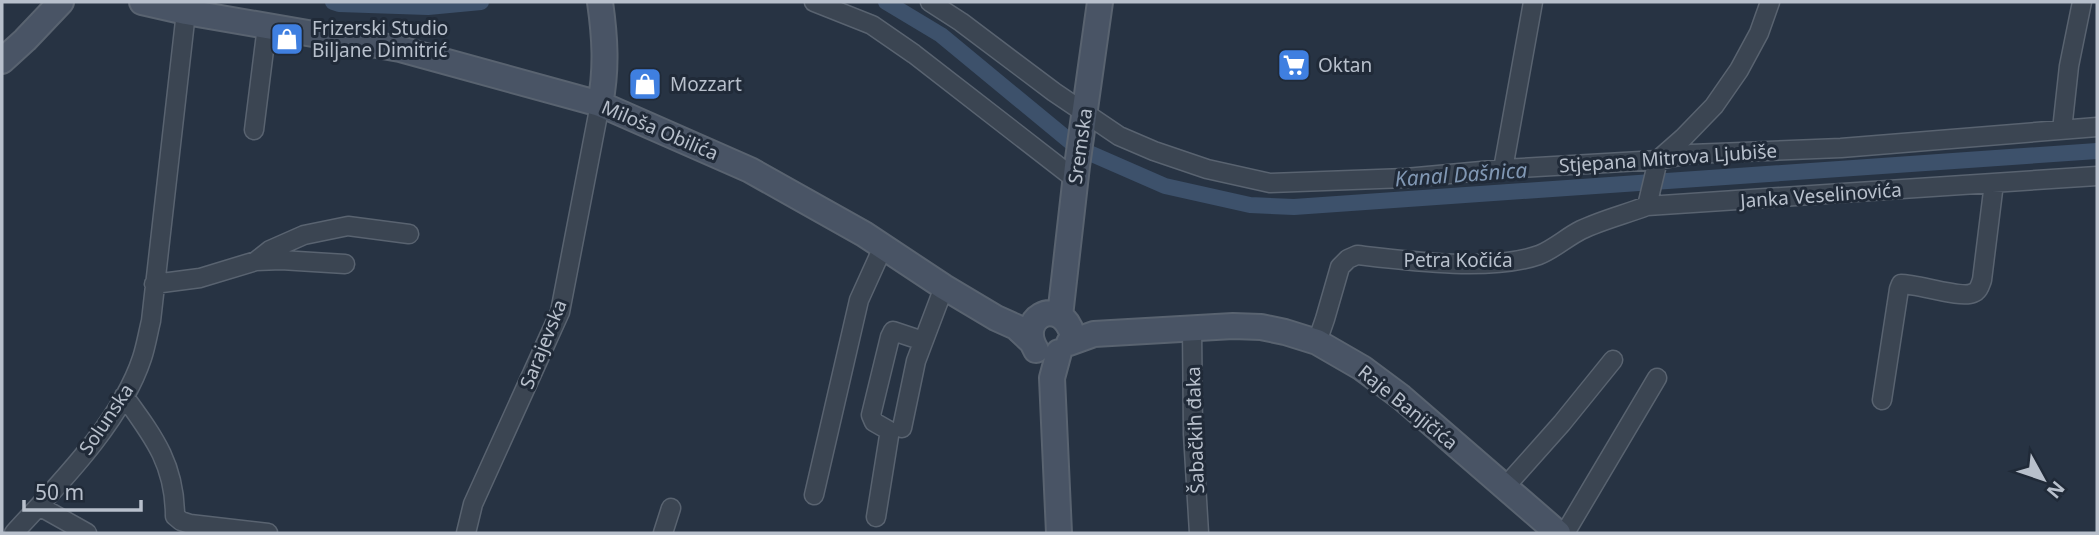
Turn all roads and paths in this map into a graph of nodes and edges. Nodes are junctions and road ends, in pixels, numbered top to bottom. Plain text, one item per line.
1 (61, 2) edge
2 (142, 2) edge
3 (603, 2) edge
4 (814, 2) edge
5 (930, 2) edge
6 (1100, 2) edge
7 (1533, 2) edge
8 (1770, 2) edge
9 (2082, 2) edge
10 (187, 7) edge
11 (267, 26) junction
12 (2, 61) edge
13 (600, 104) junction
14 (1085, 112) junction
15 (2097, 127) edge
16 (254, 130) dead end
17 (2062, 130) junction
18 (1657, 166) junction
19 (1503, 169) junction
20 (1076, 172) junction
21 (2097, 176) edge
22 (1994, 183) junction
23 (1649, 201) junction
24 (409, 234) dead end
25 (883, 247) junction
26 (256, 261) junction
27 (345, 264) dead end
28 (154, 284) junction
29 (944, 287) junction
30 (1192, 327) junction
31 (1046, 331) junction
32 (1094, 334) joint
33 (923, 341) junction
34 (1317, 342) junction
35 (1613, 360) dead end
36 (1657, 378) dead end
37 (124, 396) junction
38 (1882, 401) dead end
39 (902, 428) dead end
40 (1505, 487) junction
41 (814, 495) dead end
42 (39, 506) junction
43 (671, 508) dead end
44 (876, 517) dead end
45 (14, 533) edge
46 (87, 533) edge
47 (268, 533) edge
48 (467, 533) edge
49 (663, 533) edge
50 (1059, 533) edge
51 (1199, 533) edge
52 (1558, 533) edge
53 (1565, 533) edge

1 - 12 main road
2 - 10 main road, Miloša Obilića
3 - 13 main road
4 - 20 street
5 - 14 street, Stjepana Mitrova Ljubiše
6 - 14 main road, Sremska
7 - 19 street
8 - 18 street
9 - 17 street
10 - 11 main road, Miloša Obilića
10 - 28 street, Solunska
11 - 13 main road, Miloša Obilića
11 - 16 street
13 - 25 main road, Miloša Obilića
13 - 48 street, Sarajevska
14 - 19 street, Stjepana Mitrova Ljubiše
14 - 20 main road, Sremska
15 - 17 street, Stjepana Mitrova Ljubiše
17 - 18 street, Stjepana Mitrova Ljubiše
18 - 19 street, Stjepana Mitrova Ljubiše
18 - 23 street
20 - 31 main road, Sremska
21 - 22 street, Janka Veselinovića
22 - 23 street, Janka Veselinovića
22 - 38 street
23 - 34 street, Petra Kočića
24 - 26 street
25 - 29 main road, Miloša Obilića
25 - 41 street
26 - 27 street
26 - 28 street
28 - 37 street, Solunska
29 - 31 main road, Miloša Obilića
29 - 33 street
30 - 32 main road, Raje Banjičića
30 - 34 main road, Raje Banjičića
30 - 51 street, Šabačkih đaka
31 - 32 main road, Miloša Obilića
31 - 50 main road, Sremska
33 - 39 street
33 - 44 street
34 - 40 main road, Raje Banjičića
35 - 40 street
36 - 53 street
37 - 42 street, Solunska
37 - 47 street
40 - 52 main road, Raje Banjičića
42 - 45 street, Solunska
42 - 46 street
43 - 49 street

